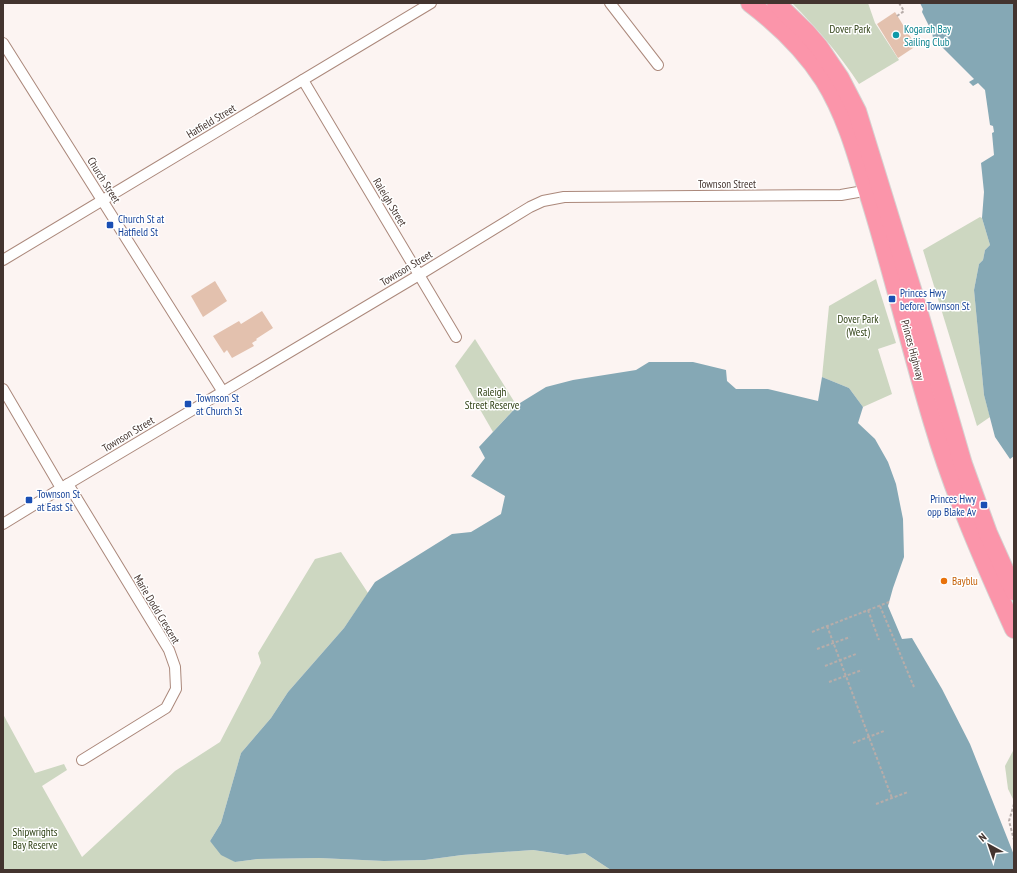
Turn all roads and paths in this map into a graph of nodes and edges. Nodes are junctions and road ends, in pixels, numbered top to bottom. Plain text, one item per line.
1 (431, 3) edge
2 (610, 3) edge
3 (750, 3) edge
4 (776, 3) edge
5 (899, 3) edge
6 (898, 16) dead end
7 (3, 44) edge
8 (658, 65) dead end
9 (302, 80) junction
10 (867, 188) junction
11 (102, 200) junction
12 (3, 260) edge
13 (419, 275) junction
14 (456, 337) dead end
15 (3, 389) edge
16 (223, 392) junction
17 (65, 486) junction
18 (3, 524) edge
19 (1014, 591) edge
20 (889, 602) dead end
21 (880, 606) junction
22 (868, 610) junction
23 (827, 626) junction
24 (1014, 629) edge
25 (812, 632) dead end
26 (850, 637) dead end
27 (879, 640) dead end
28 (834, 643) junction
29 (817, 649) dead end
30 (856, 654) dead end
31 (840, 660) junction
32 (824, 666) dead end
33 (862, 670) dead end
34 (846, 676) junction
35 (829, 682) dead end
36 (914, 687) dead end
37 (884, 730) dead end
38 (869, 736) junction
39 (853, 742) dead end
40 (82, 760) dead end
41 (908, 792) dead end
42 (892, 798) junction
43 (876, 804) dead end
44 (1014, 804) edge
45 (1014, 840) edge

1 - 9 street, Hatfield Street
2 - 8 street
3 - 10 highway, Princes Highway
4 - 19 highway, Princes Highway
5 - 6 path
7 - 11 street, Church Street
9 - 11 street, Hatfield Street
9 - 13 street, Raleigh Street
10 - 13 street, Townson Street
10 - 24 highway, Princes Highway
11 - 12 street, Hatfield Street
11 - 16 street, Church Street
13 - 14 street, Raleigh Street
13 - 16 street, Townson Street
15 - 17 street, Marie Dodd Crescent
16 - 17 street, Townson Street
17 - 18 street, Townson Street
17 - 40 street, Marie Dodd Crescent
20 - 21 path
21 - 22 path
21 - 36 path
22 - 23 path
22 - 27 path
23 - 25 path
23 - 28 path
26 - 28 path
28 - 29 path
28 - 31 path
30 - 31 path
31 - 32 path
31 - 34 path
33 - 34 path
34 - 35 path
34 - 38 path
37 - 38 path
38 - 39 path
38 - 42 path
41 - 42 path
42 - 43 path
44 - 45 path

